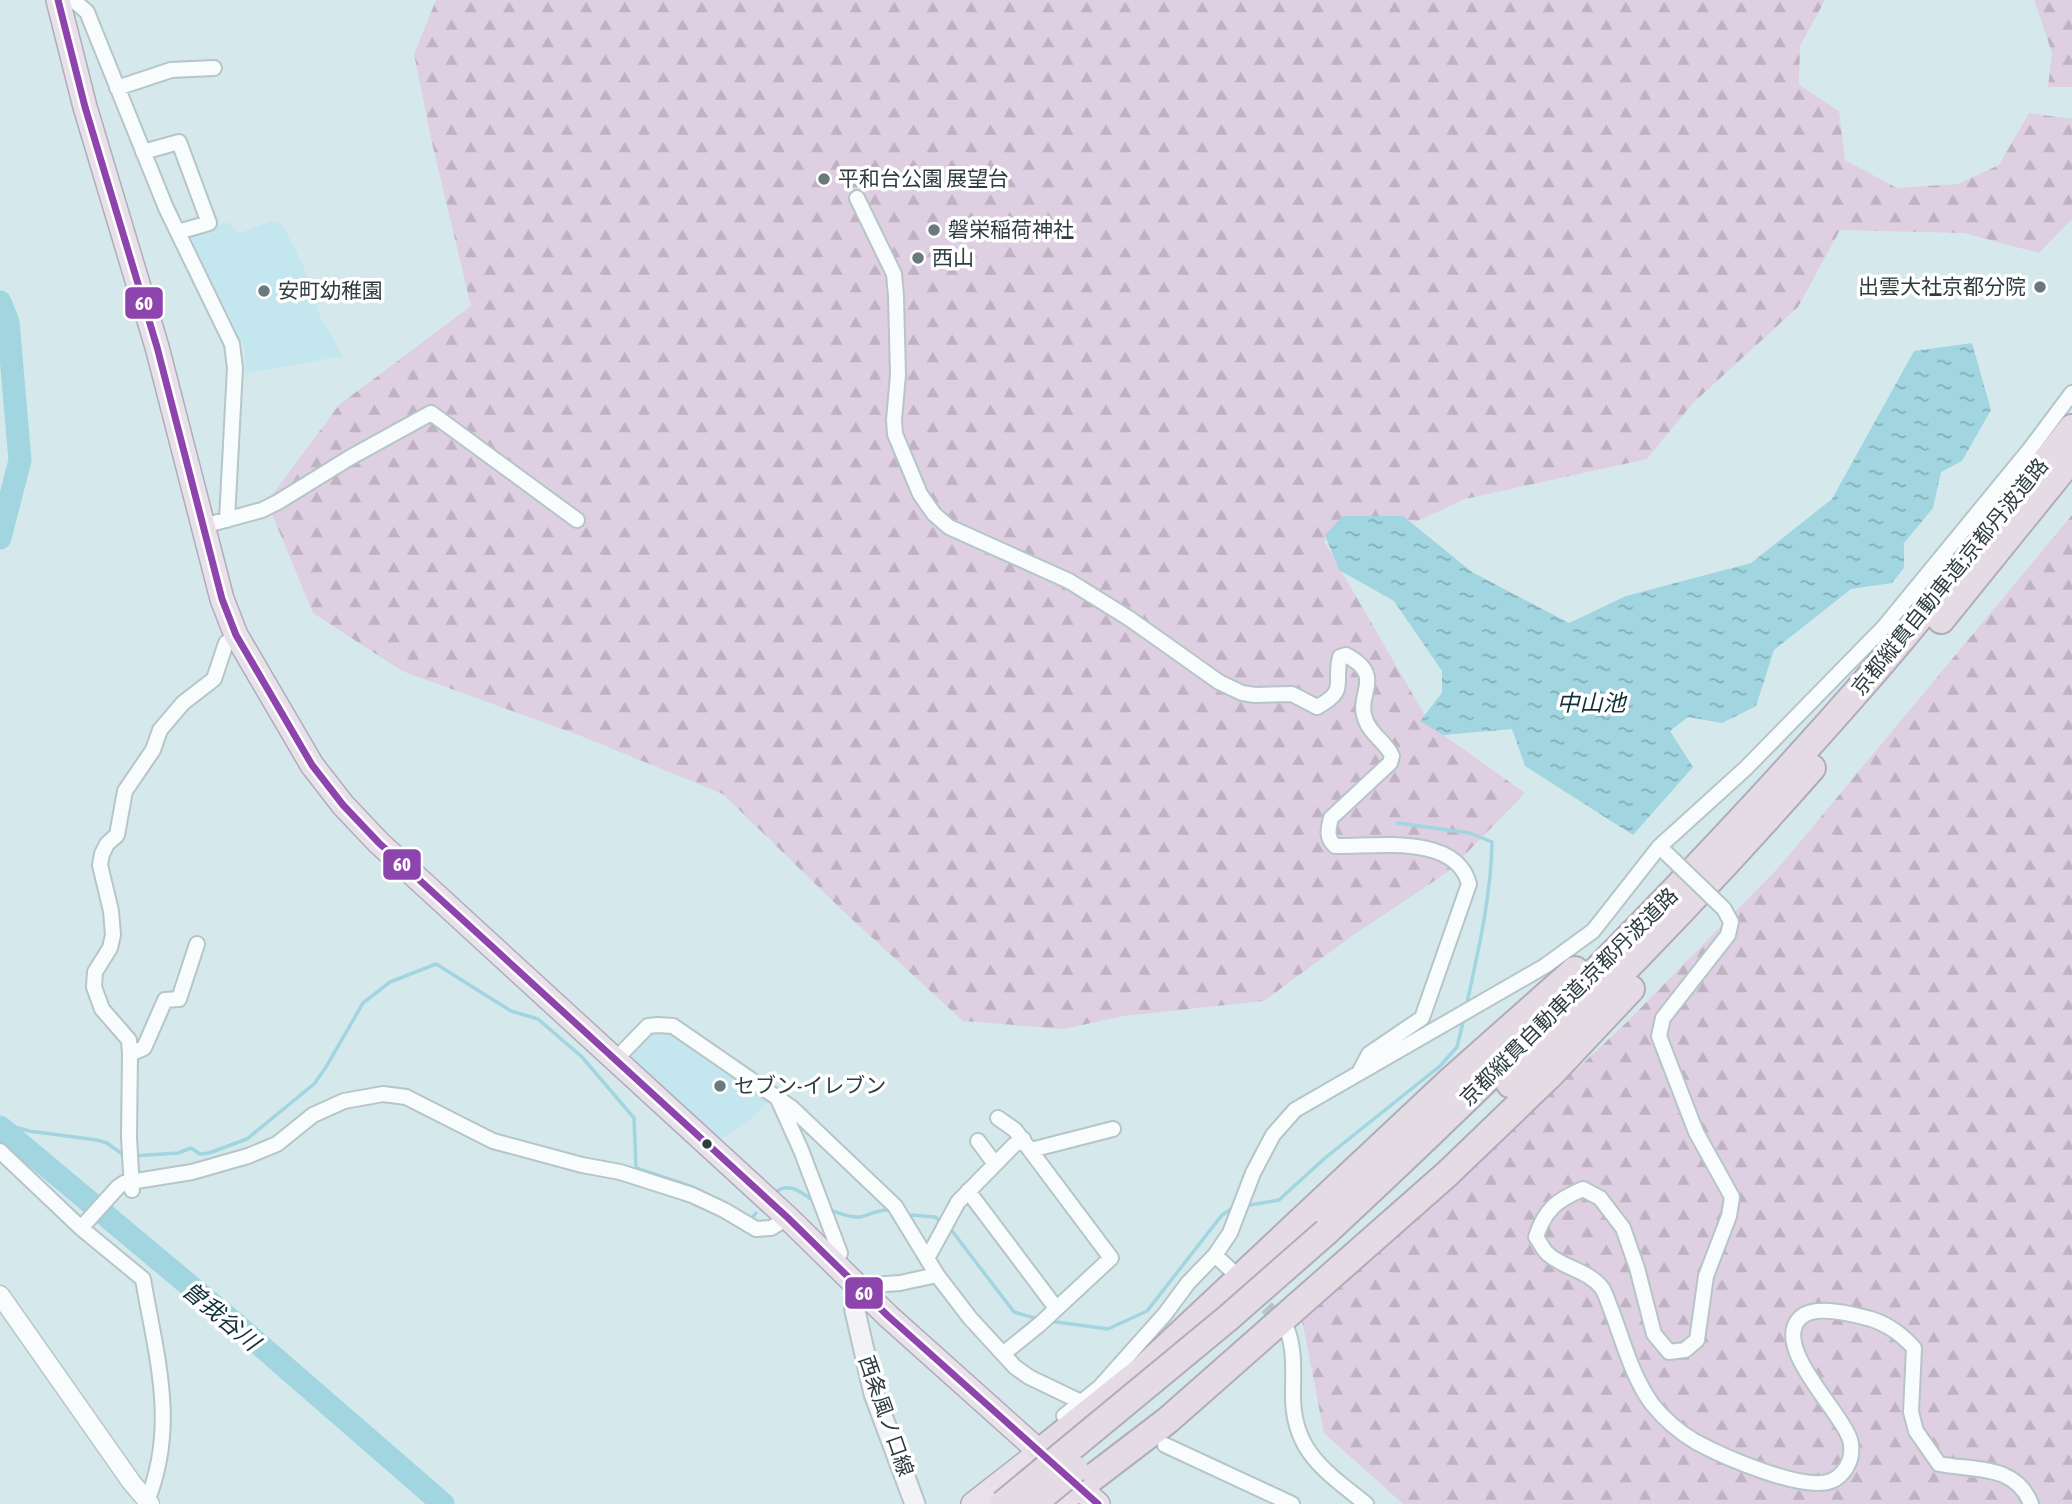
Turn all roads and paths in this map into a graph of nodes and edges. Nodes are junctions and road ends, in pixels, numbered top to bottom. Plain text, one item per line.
1 (58, 0) edge
2 (74, 0) edge
3 (214, 68) dead end
4 (117, 88) junction
5 (143, 152) junction
6 (857, 198) dead end
7 (178, 232) junction
8 (2072, 393) edge
9 (2072, 428) edge
10 (2072, 458) edge
11 (227, 520) junction
12 (577, 520) dead end
13 (203, 526) junction
14 (236, 635) junction
15 (1816, 738) junction
16 (1662, 850) junction
17 (1722, 868) junction
18 (197, 944) dead end
19 (130, 1054) junction
20 (615, 1060) junction
21 (1360, 1071) junction
22 (777, 1097) junction
23 (998, 1118) dead end
24 (1113, 1129) dead end
25 (978, 1141) dead end
26 (1027, 1144) junction
27 (0, 1151) edge
28 (995, 1164) junction
29 (127, 1183) junction
30 (968, 1191) junction
31 (788, 1218) junction
32 (83, 1224) junction
33 (1333, 1238) junction
34 (1215, 1255) junction
35 (928, 1258) junction
36 (835, 1266) junction
37 (1232, 1270) dead end
38 (937, 1275) junction
39 (857, 1286) junction
40 (0, 1295) edge
41 (1048, 1316) junction
42 (1287, 1329) tunnel mouth
43 (1003, 1354) junction
44 (1081, 1402) junction
45 (1165, 1445) dead end
46 (1041, 1451) junction
47 (1079, 1499) edge
48 (149, 1503) edge
49 (915, 1504) edge
50 (972, 1504) edge
51 (1003, 1504) edge
52 (1033, 1504) edge
53 (1292, 1504) edge
54 (1366, 1504) edge
55 (2031, 1504) edge

1 - 13 highway
2 - 4 street
3 - 4 street
4 - 5 street
5 - 7 street
5 - 7 street
6 - 21 street
7 - 11 street
8 - 16 street
9 - 15 highway, 京都縦貫自動車道;京都丹波道路
10 - 17 highway, 京都縦貫自動車道;京都丹波道路
11 - 12 street
11 - 13 street
13 - 14 highway
14 - 19 street
14 - 20 highway
15 - 33 highway, 京都縦貫自動車道;京都丹波道路
15 - 46 highway
16 - 21 street
16 - 55 street, bridge
17 - 33 highway, 京都縦貫自動車道;京都丹波道路
17 - 47 highway
18 - 19 street
19 - 29 street
20 - 22 street
20 - 31 highway
21 - 34 street
22 - 35 street
22 - 36 street
23 - 26 street
24 - 26 street
25 - 28 street
26 - 28 street
26 - 41 street
27 - 32 street
28 - 30 street
29 - 31 street
29 - 32 street
30 - 35 street
30 - 41 street
31 - 36 highway
32 - 48 street
33 - 51 highway, 京都縦貫自動車道;京都丹波道路, bridge
33 - 52 highway, 京都縦貫自動車道;京都丹波道路, bridge
34 - 37 street
34 - 44 street
35 - 38 street
36 - 39 highway
38 - 39 street
38 - 43 street
39 - 46 highway
39 - 49 main road, 西条風ノ口線
40 - 48 street
41 - 43 street
42 - 54 street
43 - 44 street
44 - 46 street
45 - 53 street
46 - 47 highway
46 - 50 highway

